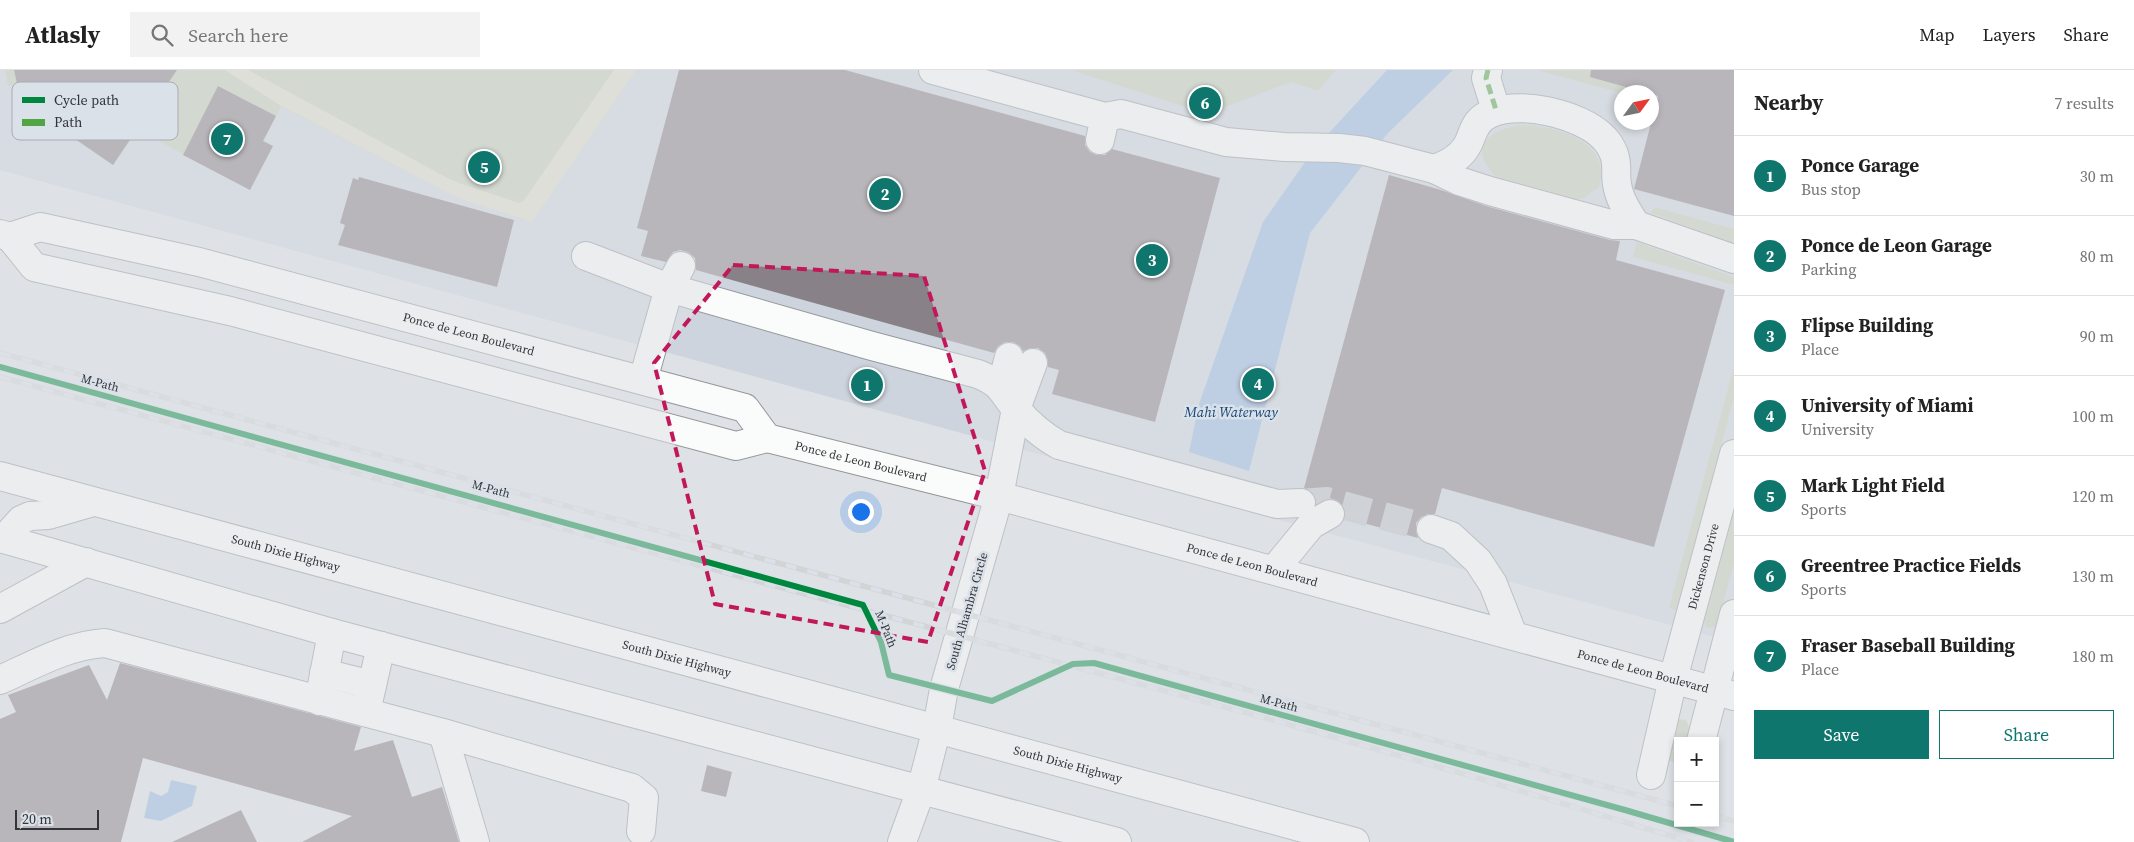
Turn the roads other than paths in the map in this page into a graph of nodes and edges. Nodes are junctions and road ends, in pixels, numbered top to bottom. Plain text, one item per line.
1 (933, 70) edge
2 (1488, 70) edge
3 (1496, 110) junction
4 (1468, 144) junction
5 (1434, 169) junction
6 (1616, 183) junction
7 (1490, 191) junction
8 (1579, 214) junction
9 (1636, 225) junction
10 (5, 236) edge
11 (586, 256) dead end
12 (1734, 259) edge
13 (672, 272) junction
14 (1021, 360) dead end
15 (643, 380) junction
16 (1008, 398) junction
17 (767, 438) junction
18 (1734, 454) edge
19 (0, 476) edge
20 (999, 496) junction
21 (95, 502) junction
22 (1301, 503) tunnel mouth
23 (1330, 514) tunnel mouth
24 (1431, 529) tunnel mouth
25 (1, 542) edge
26 (86, 562) junction
27 (1274, 570) junction
28 (0, 609) edge
29 (1734, 614) edge
30 (332, 633) junction
31 (1513, 635) junction
32 (381, 646) junction
33 (324, 673) junction
34 (1673, 679) junction
35 (0, 680) edge
36 (372, 686) junction
37 (1724, 693) edge
38 (319, 701) junction
39 (366, 712) junction
40 (937, 728) junction
41 (443, 733) junction
42 (1704, 737) edge
43 (1651, 775) dead end
44 (921, 790) junction
45 (641, 831) dead end
46 (475, 842) edge
47 (902, 842) edge
48 (1117, 842) edge
49 (1355, 842) edge

1 - 5 main road
2 - 3 main road
3 - 4 main road
3 - 6 main road
4 - 5 main road
4 - 7 main road
5 - 7 main road
6 - 8 main road
6 - 9 main road
7 - 8 main road
8 - 9 main road
9 - 12 main road
10 - 15 main road, Ponce de Leon Boulevard
10 - 17 main road
11 - 13 main road
13 - 15 main road
13 - 16 main road
14 - 16 main road, South Alhambra Circle
15 - 17 main road, Ponce de Leon Boulevard
16 - 20 main road, South Alhambra Circle
16 - 22 main road
17 - 20 main road, Ponce de Leon Boulevard
18 - 34 main road, Dickenson Drive
19 - 21 main road, South Dixie Highway
20 - 27 main road, Ponce de Leon Boulevard
20 - 40 main road, South Alhambra Circle
21 - 25 main road
21 - 40 main road, South Dixie Highway
23 - 27 main road
24 - 31 main road
25 - 26 main road
26 - 28 main road
26 - 30 main road
27 - 31 main road, Ponce de Leon Boulevard
29 - 37 main road
30 - 32 main road
30 - 33 main road
31 - 34 main road, Ponce de Leon Boulevard
32 - 36 main road
32 - 44 main road
33 - 36 main road
33 - 38 main road
34 - 37 main road, Ponce de Leon Boulevard
34 - 43 main road, Dickenson Drive
35 - 38 main road
36 - 39 main road
37 - 42 main road
38 - 39 main road
39 - 41 main road
40 - 44 main road, South Alhambra Circle
40 - 49 main road, South Dixie Highway
41 - 45 main road
41 - 46 main road
44 - 47 main road, South Alhambra Circle
44 - 48 main road

